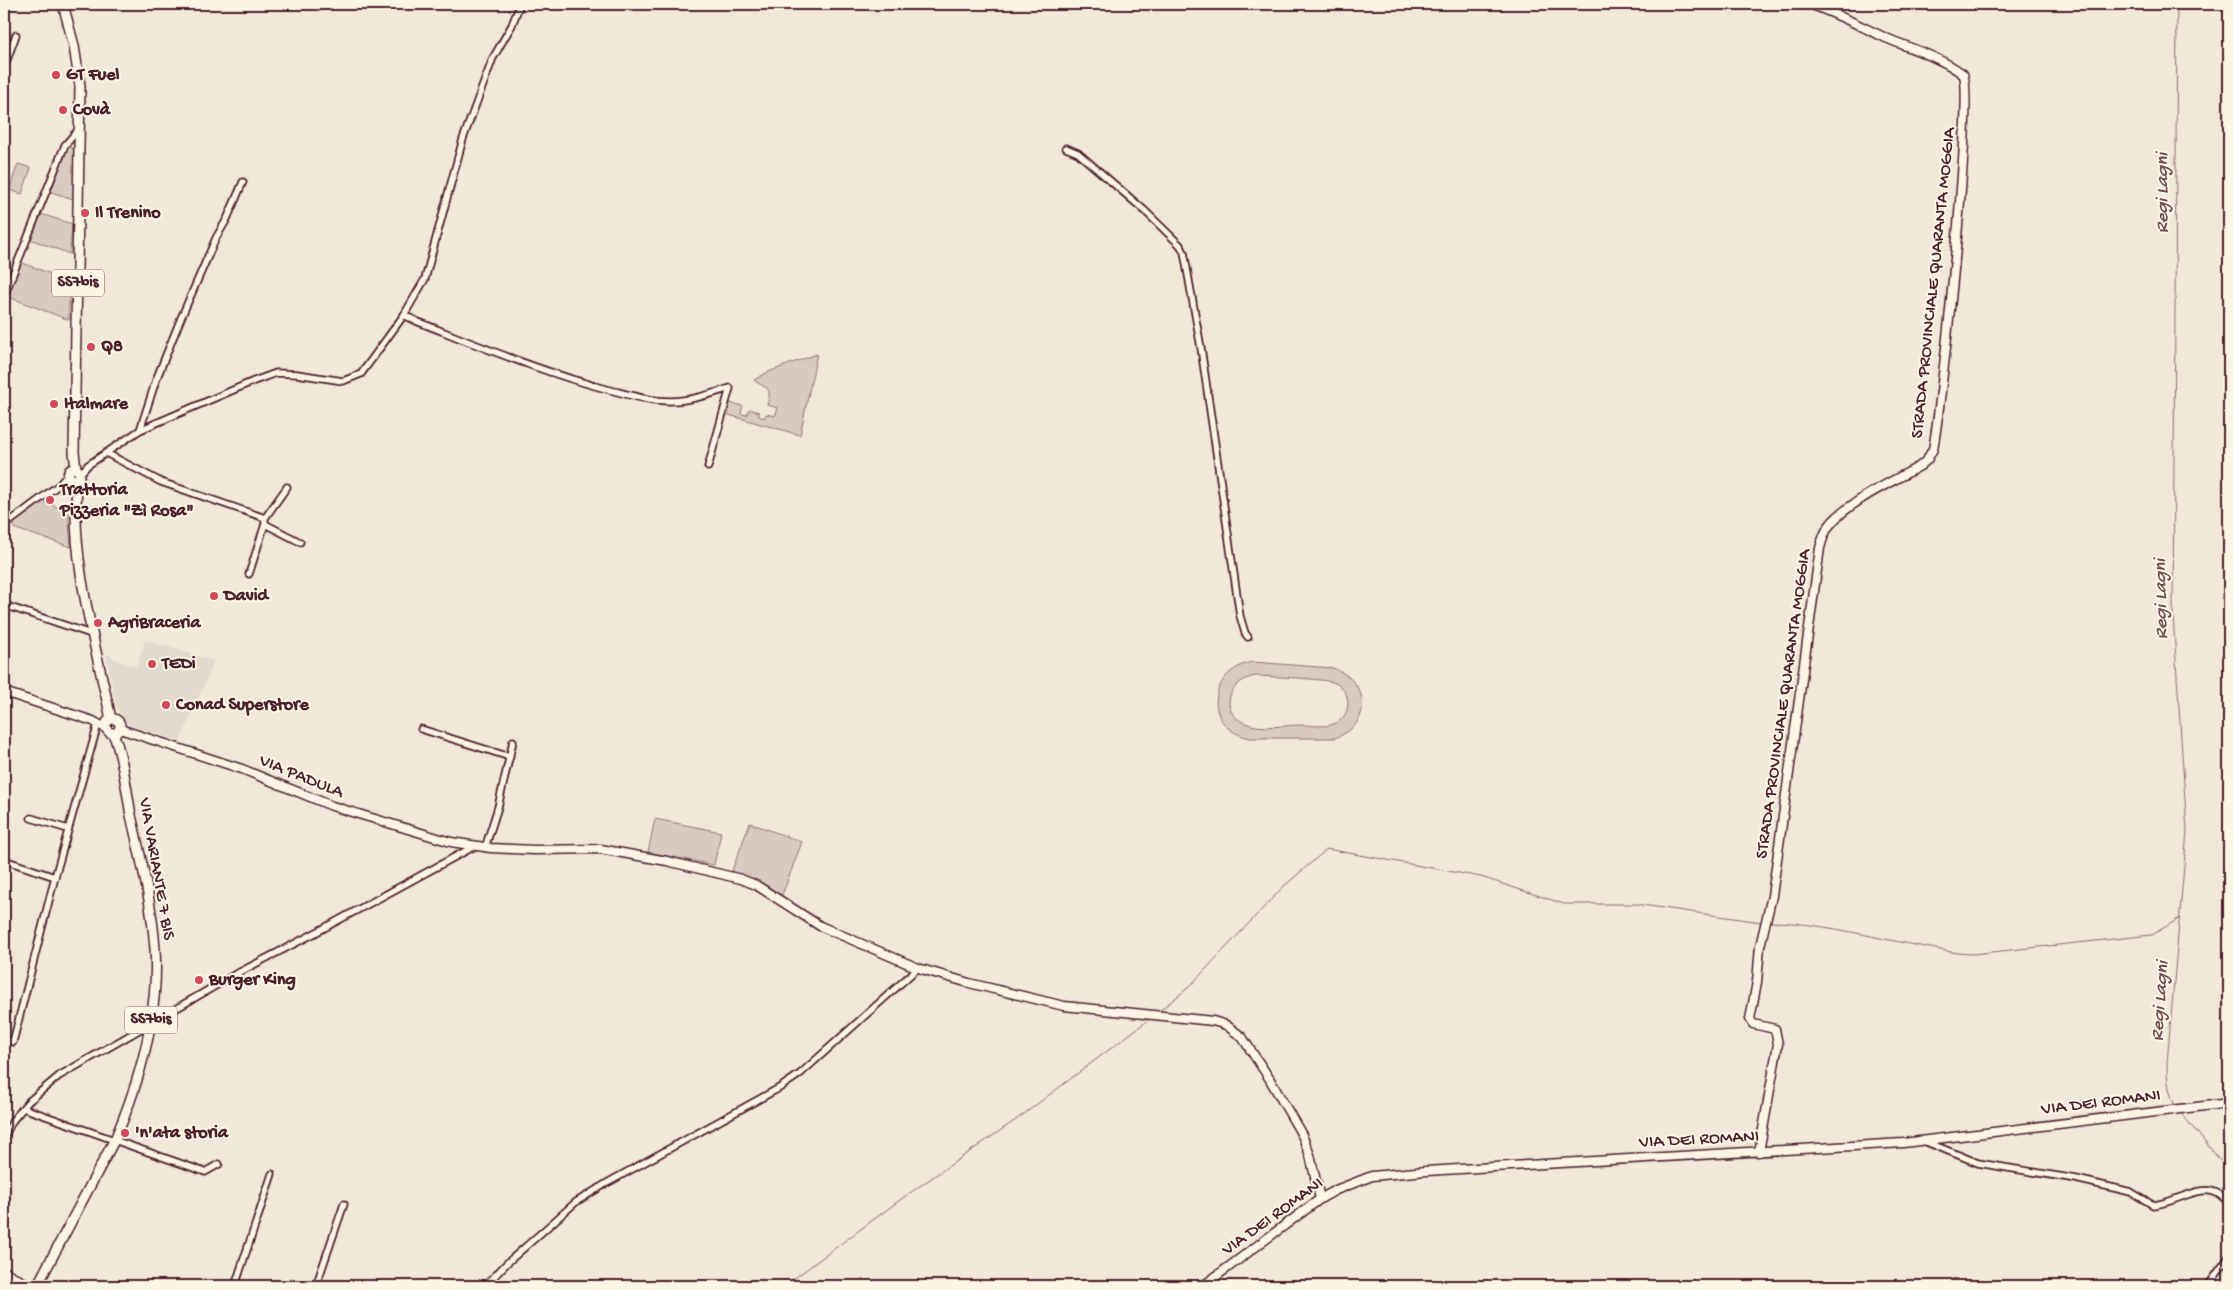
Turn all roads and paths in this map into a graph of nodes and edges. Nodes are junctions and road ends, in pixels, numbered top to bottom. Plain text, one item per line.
1 (63, 4) edge
2 (520, 4) edge
3 (1809, 4) edge
4 (16, 35) dead end
5 (4, 68) edge
6 (81, 128) junction
7 (1066, 148) dead end
8 (243, 182) dead end
9 (4, 296) edge
10 (404, 314) junction
11 (140, 430) junction
12 (106, 453) junction
13 (75, 454) junction
14 (88, 465) junction
15 (708, 467) dead end
16 (74, 474) junction
17 (287, 487) dead end
18 (265, 521) junction
19 (4, 526) edge
20 (300, 542) dead end
21 (249, 574) dead end
22 (4, 605) edge
23 (94, 635) junction
24 (1248, 637) dead end
25 (4, 692) edge
26 (96, 722) junction
27 (112, 726) junction
28 (420, 729) dead end
29 (514, 741) dead end
30 (510, 756) junction
31 (31, 818) dead end
32 (68, 829) junction
33 (473, 847) junction
34 (485, 848) junction
35 (4, 860) edge
36 (54, 877) junction
37 (918, 968) junction
38 (151, 1022) junction
39 (4, 1040) edge
40 (2229, 1103) edge
41 (23, 1108) junction
42 (4, 1137) edge
43 (115, 1139) junction
44 (1924, 1141) junction
45 (1759, 1152) junction
46 (219, 1164) dead end
47 (272, 1174) dead end
48 (1320, 1199) junction
49 (344, 1204) dead end
50 (2229, 1204) edge
51 (2229, 1258) edge
52 (4, 1271) edge
53 (30, 1286) edge
54 (37, 1286) edge
55 (235, 1286) edge
56 (316, 1286) edge
57 (485, 1286) edge
58 (1203, 1286) edge
59 (2208, 1286) edge

1 - 6 main road, SS7bis
2 - 10 street
3 - 45 main road, STRADA PROVINCIALE QUARANTA MOGGIA
4 - 5 street
6 - 9 street
6 - 13 main road, VIA VARIANTE 7 BIS / SS7bis
7 - 24 street
8 - 11 street
10 - 11 street
10 - 15 street
11 - 12 street
12 - 14 street
12 - 18 street
13 - 14 street
13 - 16 main road, VIA VARIANTE 7 BIS / SS7bis
14 - 16 street
16 - 19 street
16 - 23 main road, VIA VARIANTE 7 BIS / SS7bis
17 - 18 street
18 - 20 street
18 - 21 street
22 - 23 street
23 - 27 main road, VIA VARIANTE 7 BIS / SS7bis
25 - 26 main road
26 - 27 main road
26 - 32 street
27 - 33 main road, VIA PADULA
27 - 38 main road, VIA VARIANTE 7 BIS / SS7bis
28 - 30 street
29 - 30 street
30 - 34 street
31 - 32 street
32 - 36 street
33 - 34 main road, VIA PADULA
33 - 38 street
34 - 37 main road, VIA PADULA
35 - 36 street
36 - 39 street
37 - 48 main road, VIA PADULA
37 - 57 street
38 - 41 street
38 - 43 main road, VIA VARIANTE 7 BIS / SS7bis
40 - 44 main road, VIA DEI ROMANI
41 - 42 street
41 - 43 street
43 - 46 street
43 - 54 main road, VIA VARIANTE 7 BIS / SS7bis
44 - 45 main road, VIA DEI ROMANI
44 - 50 street
45 - 48 main road, VIA DEI ROMANI
47 - 55 street
48 - 58 main road, VIA DEI ROMANI
49 - 56 street
51 - 59 street
52 - 53 main road

